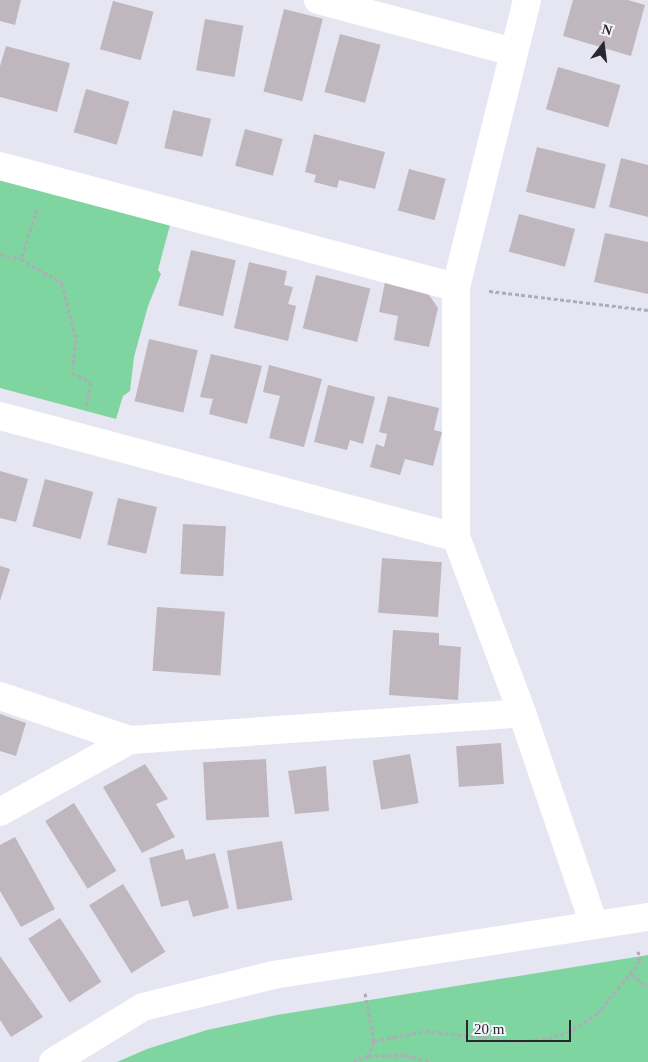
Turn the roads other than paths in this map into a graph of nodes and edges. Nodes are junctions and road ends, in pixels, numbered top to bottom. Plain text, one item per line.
1 (318, 0) edge
2 (527, 0) edge
3 (513, 52) junction
4 (0, 166) edge
5 (456, 287) junction
6 (0, 416) edge
7 (456, 537) junction
8 (0, 696) edge
9 (522, 713) junction
10 (130, 740) junction
11 (0, 812) edge
12 (648, 917) edge
13 (594, 925) junction
14 (53, 1062) edge

1 - 3 street
2 - 3 street
3 - 5 street
4 - 5 street
5 - 7 street
6 - 7 street
7 - 9 street
8 - 10 street
9 - 10 street
9 - 13 street
10 - 11 street
12 - 13 street
13 - 14 street

